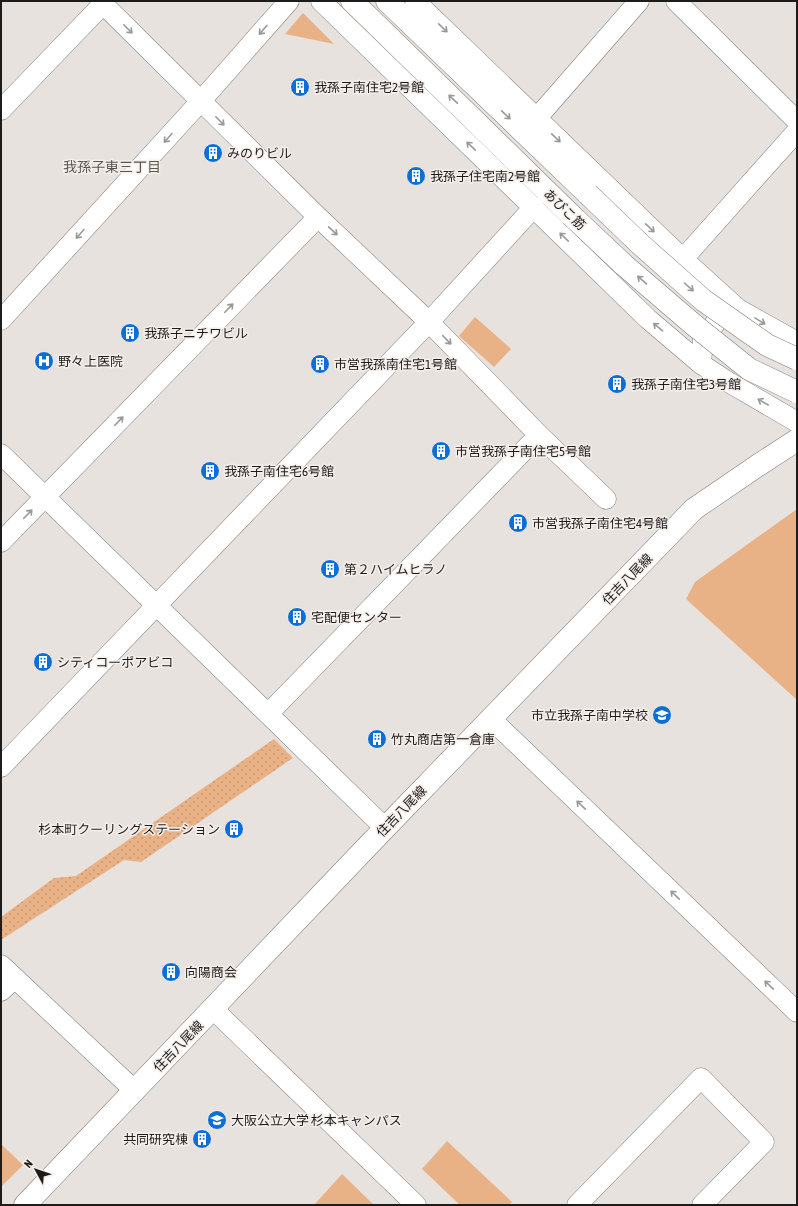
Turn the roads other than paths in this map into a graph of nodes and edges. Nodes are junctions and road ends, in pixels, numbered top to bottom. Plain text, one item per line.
1 (289, 1) edge
2 (321, 1) edge
3 (352, 1) edge
4 (387, 1) edge
5 (415, 1) edge
6 (640, 1) edge
7 (676, 1) edge
8 (102, 2) edge
9 (200, 102) junction
10 (1, 110) edge
11 (536, 119) junction
12 (797, 122) edge
13 (797, 131) edge
14 (534, 208) junction
15 (318, 217) junction
16 (683, 259) junction
17 (738, 308) junction
18 (1, 320) edge
19 (429, 322) junction
20 (797, 342) edge
21 (797, 359) edge
22 (701, 364) junction
23 (797, 392) edge
24 (797, 422) edge
25 (539, 435) junction
26 (797, 440) edge
27 (1, 454) edge
28 (44, 497) junction
29 (606, 499) dead end
30 (1, 542) edge
31 (156, 605) junction
32 (268, 714) junction
33 (491, 719) junction
34 (1, 767) edge
35 (385, 828) junction
36 (6, 978) edge
37 (213, 1010) junction
38 (797, 1012) edge
39 (135, 1091) junction
40 (24, 1205) edge
41 (416, 1205) edge
42 (578, 1205) edge
43 (702, 1205) edge

1 -> 9 street
14 -> 2 street
23 -> 3 main road, あびこ筋, bridge
4 -> 21 main road, あびこ筋, bridge
5 -> 11 street
6 - 11 street
7 - 12 street
8 -> 9 street
8 - 10 street
9 -> 15 street
9 -> 18 street
11 -> 16 street
13 - 16 street
14 - 19 street
22 -> 14 street
15 -> 19 street
28 -> 15 street
16 - 17 street
17 -> 20 street
17 - 22 street
19 -> 25 street
19 - 31 street
24 -> 22 street
25 - 29 street
25 - 32 street
26 - 33 main road, 住吉八尾線
27 - 28 street
30 -> 28 street
28 - 31 street
31 - 32 street
31 - 34 street
32 - 35 street
33 - 35 main road, 住吉八尾線
38 -> 33 street
35 - 37 main road, 住吉八尾線
36 - 39 street
37 - 39 main road, 住吉八尾線
37 - 41 street
39 - 40 main road, 住吉八尾線
42 - 43 street

